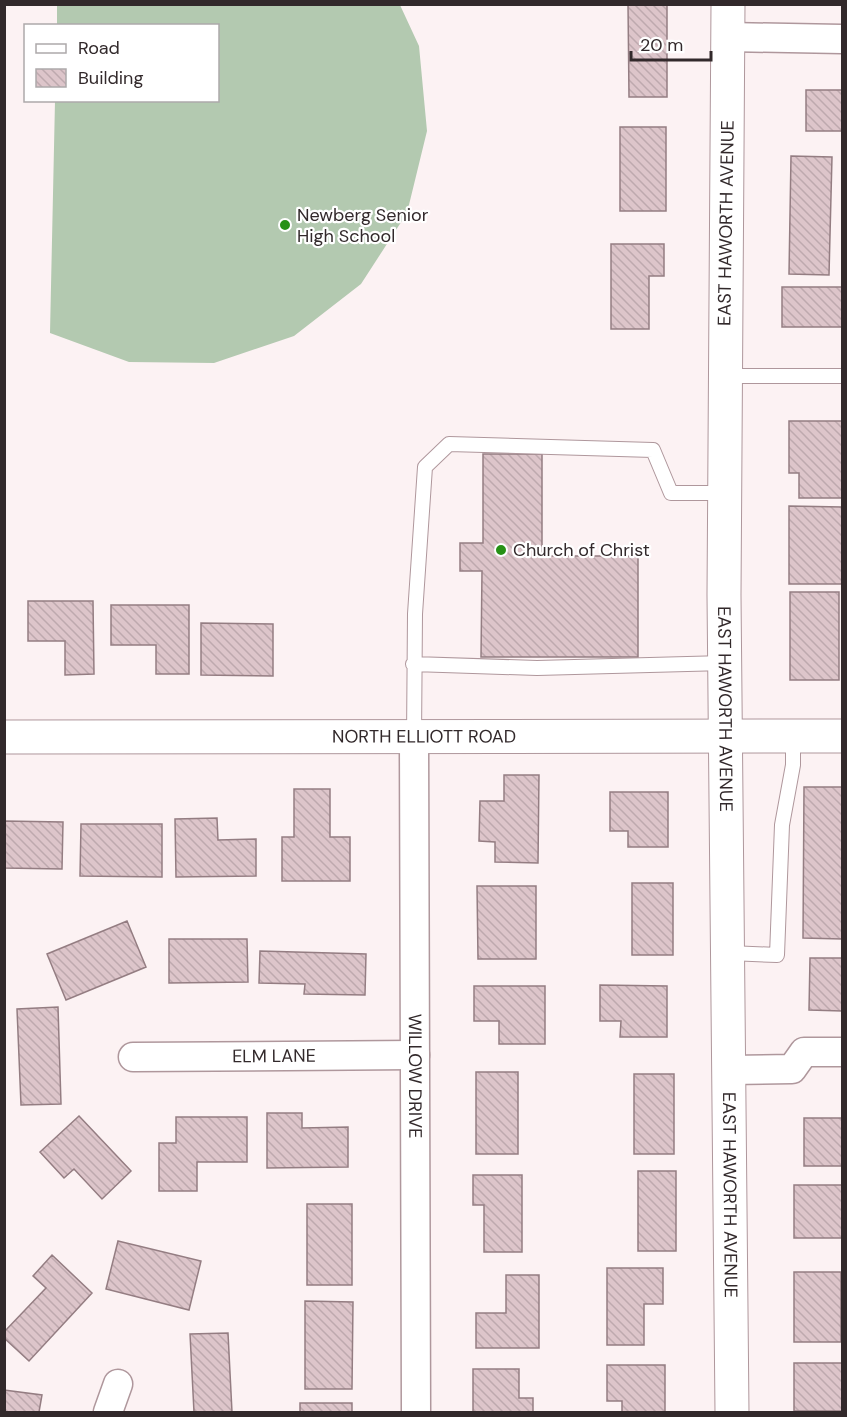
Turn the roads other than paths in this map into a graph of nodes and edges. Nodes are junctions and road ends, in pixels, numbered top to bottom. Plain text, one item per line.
1 (728, 4) edge
2 (728, 37) junction
3 (843, 39) edge
4 (724, 376) junction
5 (843, 376) edge
6 (724, 493) junction
7 (726, 663) junction
8 (413, 664) junction
9 (726, 736) junction
10 (793, 736) junction
11 (843, 736) edge
12 (4, 737) edge
13 (414, 738) junction
14 (729, 953) junction
15 (843, 1052) edge
16 (415, 1055) junction
17 (132, 1057) dead end
18 (730, 1070) junction
19 (118, 1384) dead end
20 (108, 1413) edge
21 (416, 1413) edge
22 (732, 1413) edge

1 - 2 street, EAST HAWORTH AVENUE
2 - 3 street
2 - 4 street, EAST HAWORTH AVENUE
4 - 5 lane
4 - 6 street, EAST HAWORTH AVENUE
6 - 7 street, EAST HAWORTH AVENUE
6 - 8 lane
7 - 8 lane
7 - 9 street, EAST HAWORTH AVENUE
8 - 13 lane
9 - 10 street, NORTH ELLIOTT ROAD
9 - 13 street, NORTH ELLIOTT ROAD
9 - 14 street, EAST HAWORTH AVENUE
10 - 11 street, NORTH ELLIOTT ROAD
10 - 14 lane
12 - 13 street, NORTH ELLIOTT ROAD
13 - 16 street, WILLOW DRIVE
14 - 18 street, EAST HAWORTH AVENUE
15 - 18 street
16 - 17 street, ELM LANE
16 - 21 street, WILLOW DRIVE
18 - 22 street, EAST HAWORTH AVENUE
19 - 20 street

